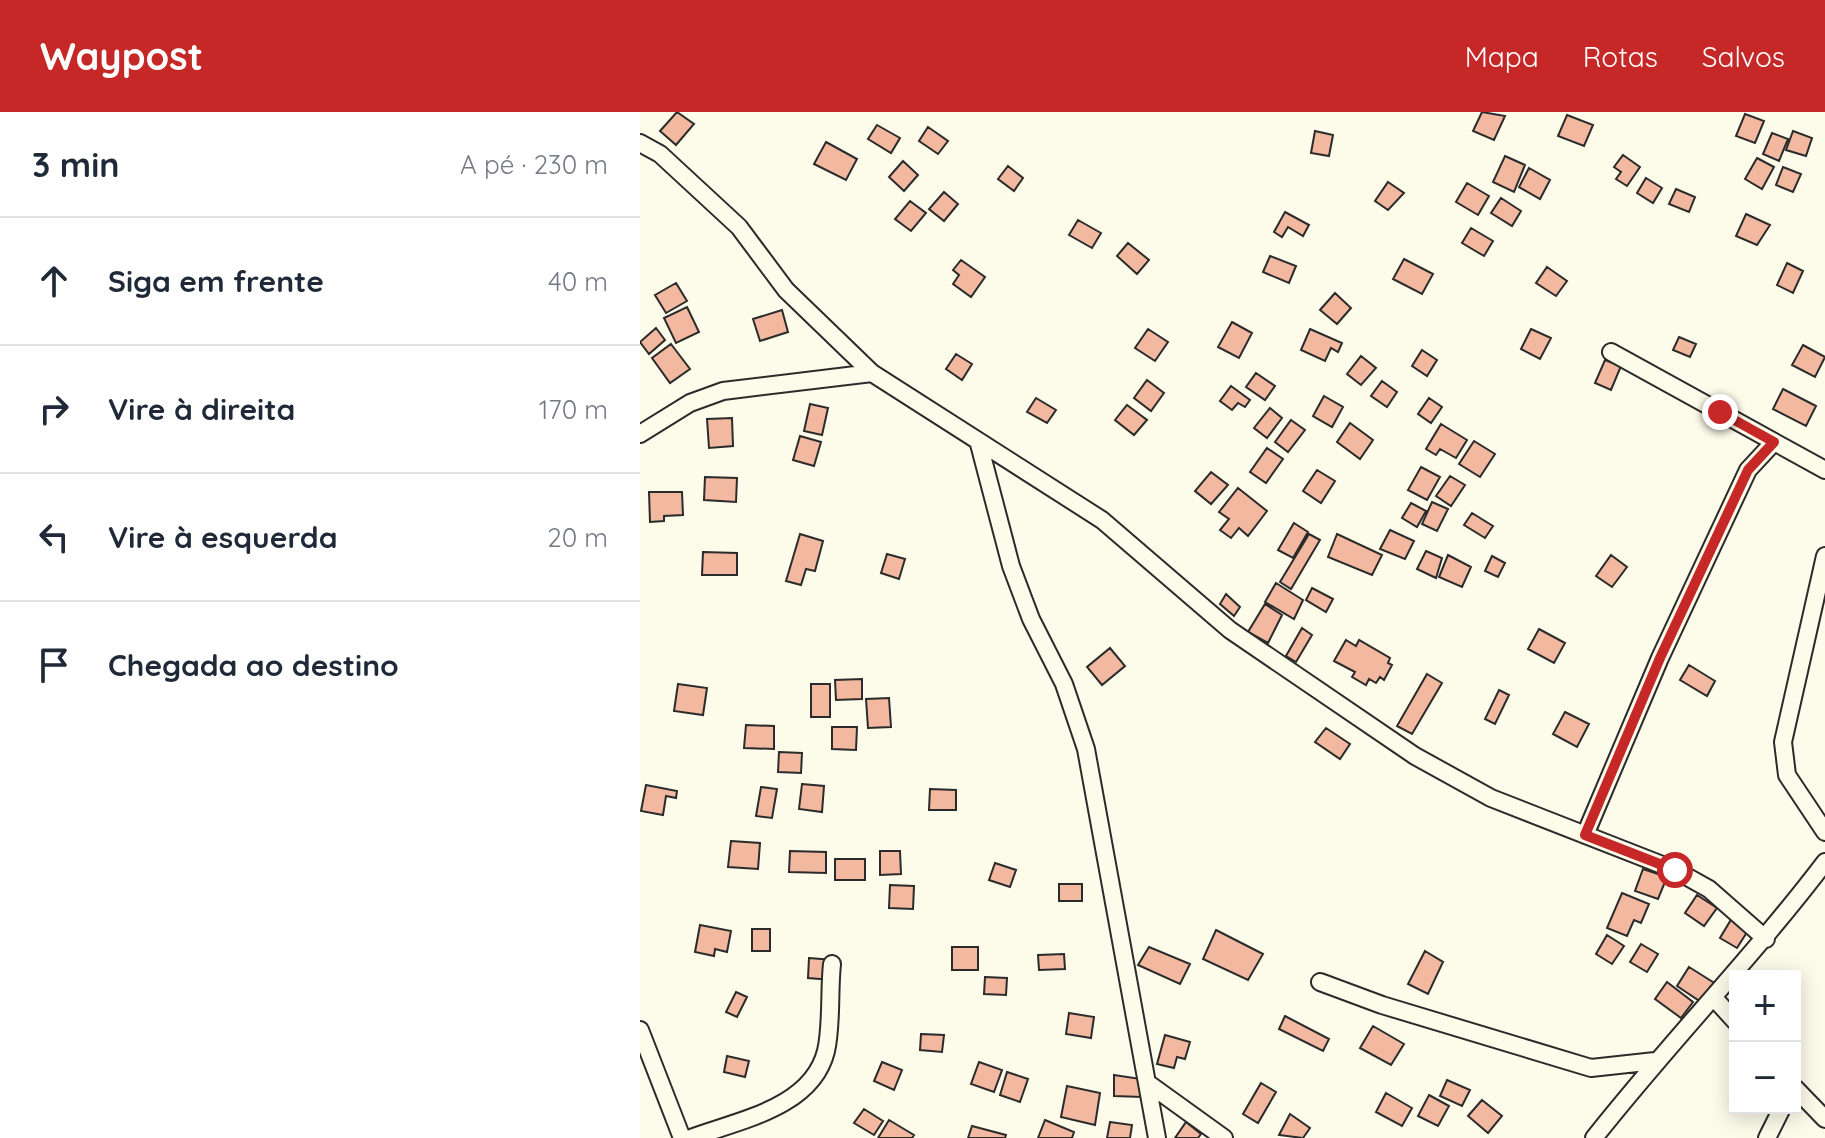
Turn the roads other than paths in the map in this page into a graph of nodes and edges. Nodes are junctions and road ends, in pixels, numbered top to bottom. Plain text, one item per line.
1 (640, 143) edge
2 (1611, 352) dead end
3 (872, 373) junction
4 (640, 434) edge
5 (1774, 442) junction
6 (979, 444) junction
7 (1825, 470) edge
8 (1825, 556) edge
9 (1825, 832) edge
10 (1585, 835) junction
11 (1825, 862) edge
12 (1766, 939) junction
13 (832, 964) dead end
14 (1320, 982) dead end
15 (1714, 998) junction
16 (1729, 1014) edge
17 (640, 1030) edge
18 (1655, 1061) junction
19 (1149, 1084) junction
20 (1801, 1094) edge
21 (1779, 1114) edge
22 (1825, 1119) edge
23 (682, 1138) edge
24 (691, 1138) edge
25 (1157, 1138) edge
26 (1224, 1138) edge
27 (1594, 1138) edge
28 (1767, 1138) edge

1 - 3 street
2 - 5 street
3 - 4 street
3 - 6 street
5 - 7 street
5 - 10 street
6 - 10 street
6 - 19 street
8 - 9 street
10 - 12 street
11 - 12 street
12 - 15 street
13 - 24 street
14 - 18 street
15 - 16 street
15 - 18 street
17 - 23 street
18 - 27 street
19 - 25 street
19 - 26 street
20 - 22 street
21 - 28 street

